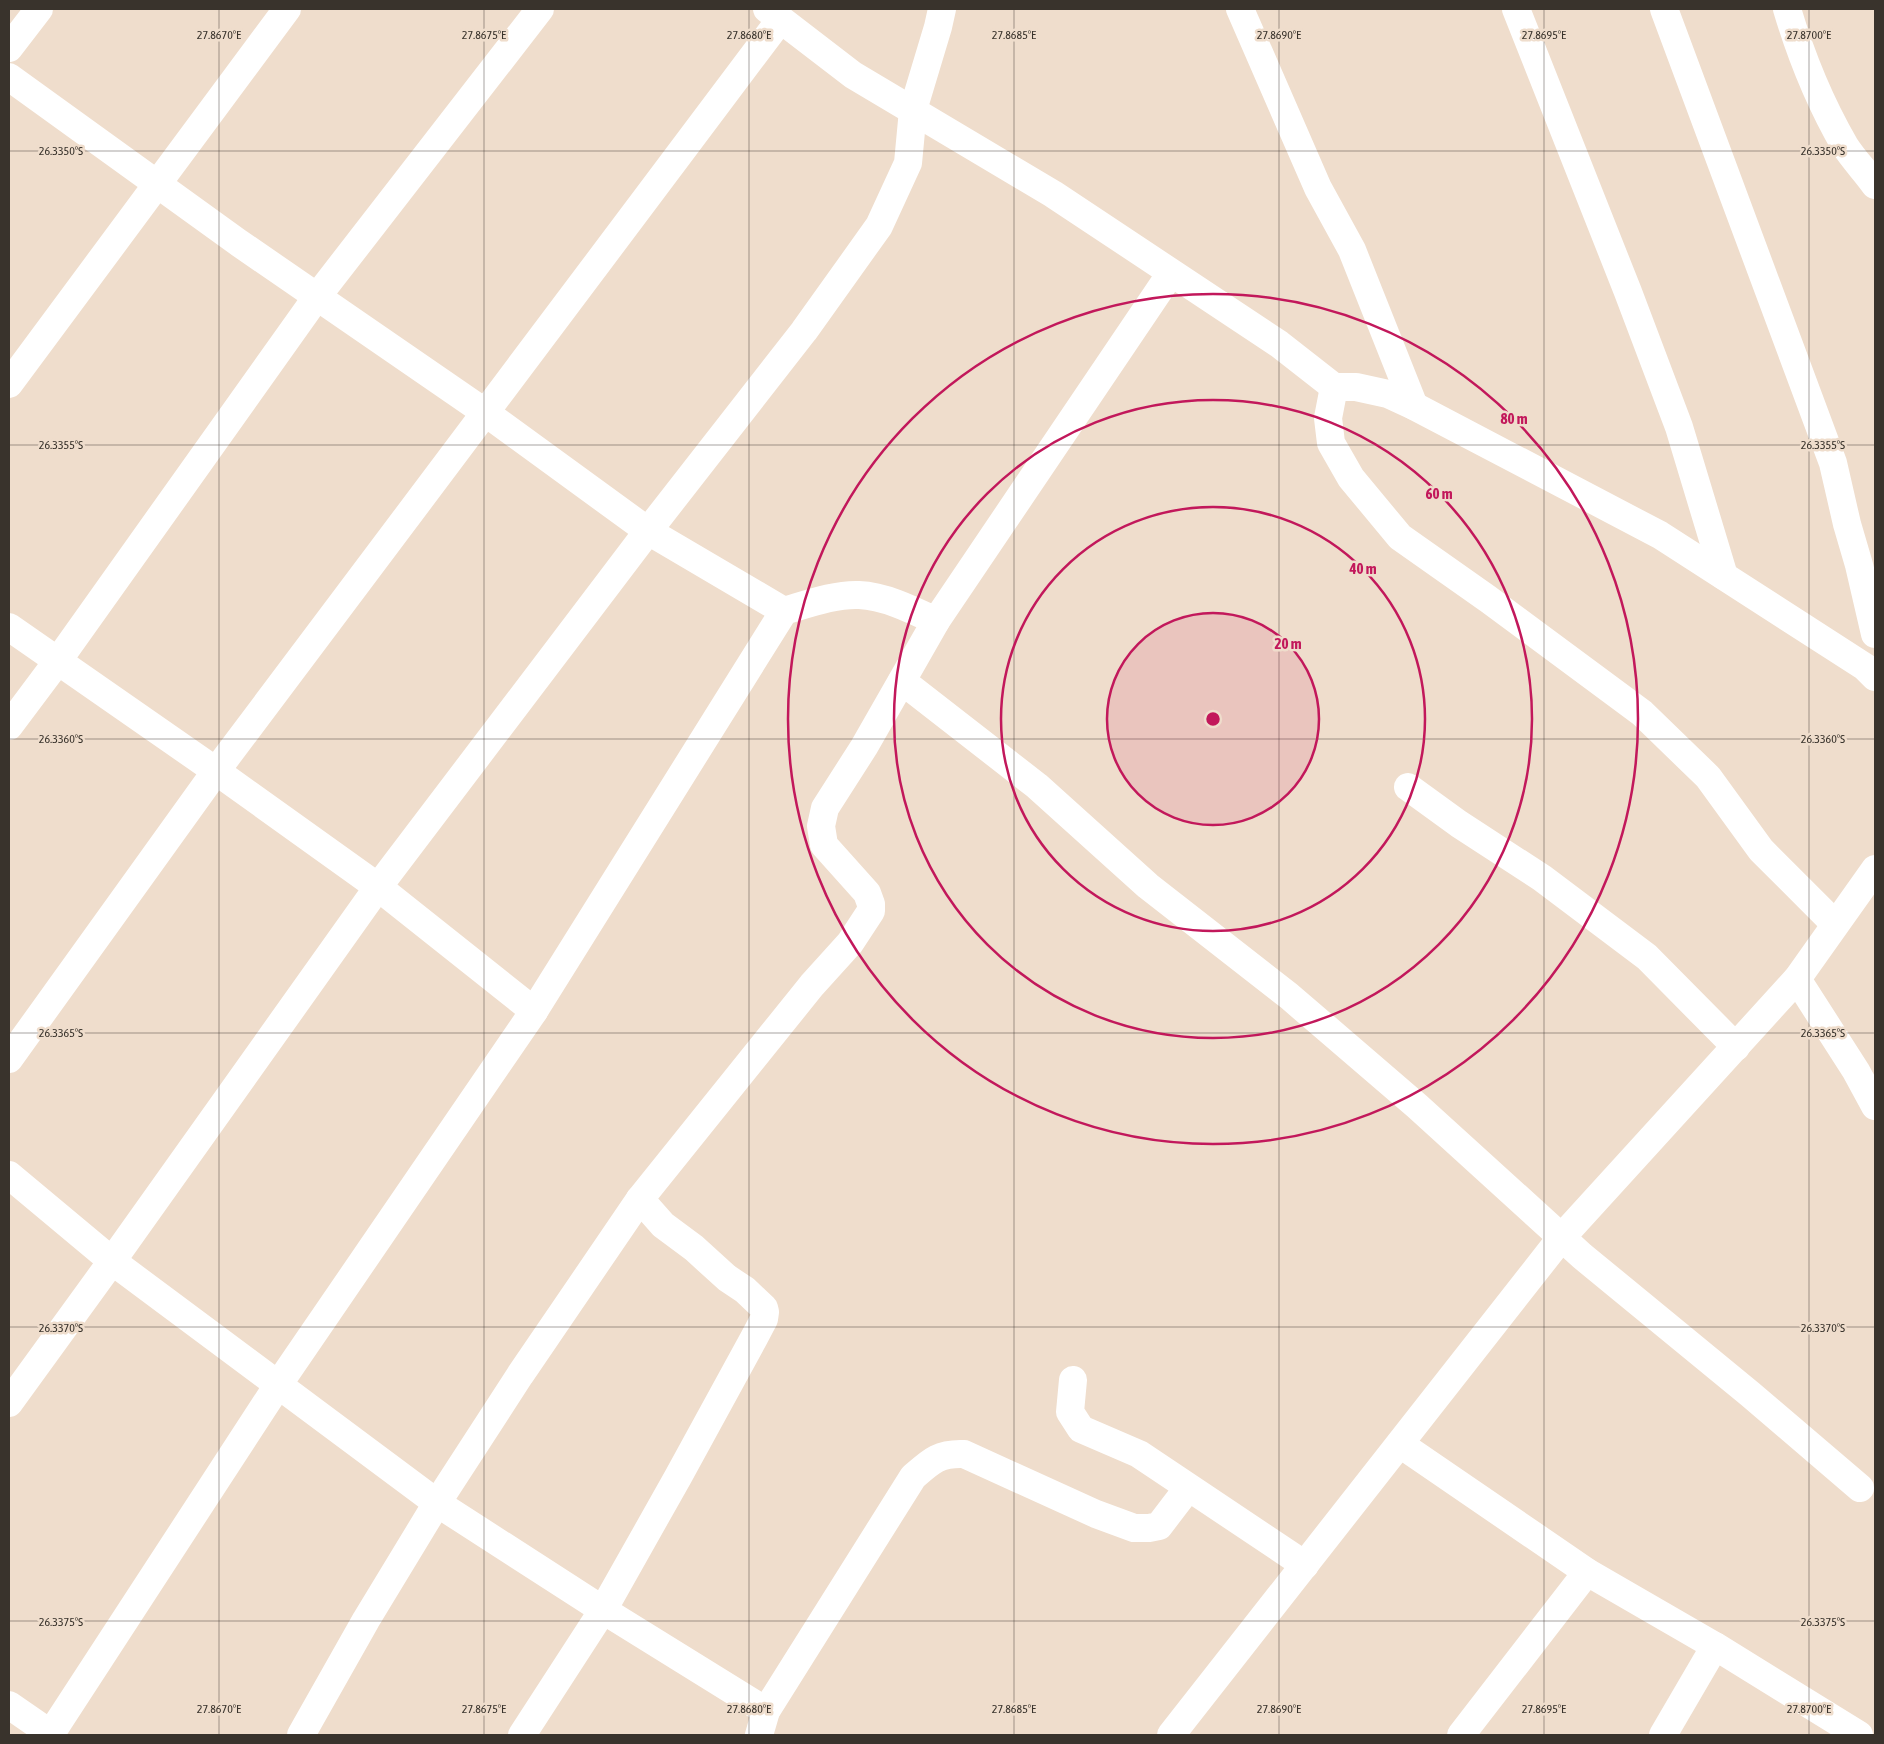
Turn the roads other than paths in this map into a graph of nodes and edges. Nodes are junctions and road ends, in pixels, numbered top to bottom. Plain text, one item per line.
1 (39, 9) edge
2 (287, 9) edge
3 (540, 9) edge
4 (942, 9) edge
5 (1240, 9) edge
6 (1516, 9) edge
7 (1664, 9) edge
8 (1787, 9) edge
9 (774, 14) edge
10 (9, 48) edge
11 (9, 77) edge
12 (913, 110) junction
13 (156, 184) junction
14 (1875, 186) edge
15 (1171, 273) junction
16 (316, 298) junction
17 (9, 384) edge
18 (1334, 387) junction
19 (1414, 406) junction
20 (486, 413) junction
21 (648, 531) junction
22 (1724, 576) junction
23 (784, 611) junction
24 (936, 621) junction
25 (9, 627) edge
26 (1875, 634) edge
27 (57, 662) junction
28 (1875, 677) edge
29 (902, 681) junction
30 (9, 726) edge
31 (216, 771) junction
32 (1408, 787) dead end
33 (1875, 869) edge
34 (378, 887) junction
35 (1835, 924) junction
36 (1797, 979) junction
37 (534, 1011) junction
38 (1736, 1047) junction
39 (9, 1059) edge
40 (1875, 1106) edge
41 (9, 1175) edge
42 (640, 1199) junction
43 (1561, 1238) junction
44 (112, 1261) junction
45 (1073, 1380) dead end
46 (278, 1385) junction
47 (9, 1403) edge
48 (1400, 1444) junction
49 (1188, 1488) junction
50 (1860, 1488) dead end
51 (437, 1503) junction
52 (1305, 1565) junction
53 (1587, 1572) junction
54 (603, 1610) junction
55 (1715, 1646) junction
56 (9, 1705) edge
57 (763, 1723) edge
58 (50, 1734) edge
59 (301, 1735) edge
60 (522, 1735) edge
61 (1171, 1735) edge
62 (1461, 1735) edge
63 (1663, 1735) edge
64 (1859, 1735) edge

1 - 10 street
2 - 13 street
3 - 16 street
4 - 12 street
5 - 19 street
6 - 22 street
7 - 26 street
8 - 14 street
9 - 12 street
9 - 20 street
11 - 13 street
12 - 15 street
12 - 21 street
13 - 16 street
13 - 17 street
15 - 18 street
15 - 24 street
16 - 20 street
16 - 27 street
18 - 19 street
18 - 35 street
19 - 22 street
20 - 21 street
20 - 31 street
21 - 23 street
21 - 34 street
22 - 28 street
23 - 24 street
23 - 37 street
24 - 29 street
25 - 27 street
27 - 30 street
27 - 31 street
29 - 42 street
29 - 43 street
31 - 34 street
31 - 39 street
32 - 38 street
33 - 35 street
34 - 37 street
34 - 44 street
35 - 36 street
36 - 38 street
36 - 40 street
37 - 46 street
38 - 43 street
41 - 44 street
42 - 51 street
42 - 54 street
43 - 48 street
43 - 50 street
44 - 46 street
44 - 47 street
45 - 49 street
46 - 51 street
46 - 58 street
48 - 52 street
48 - 53 street
49 - 52 street
49 - 57 street
51 - 54 street
51 - 59 street
52 - 61 street
53 - 55 street
53 - 62 street
54 - 57 street
54 - 60 street
55 - 63 street
55 - 64 street
56 - 58 street

